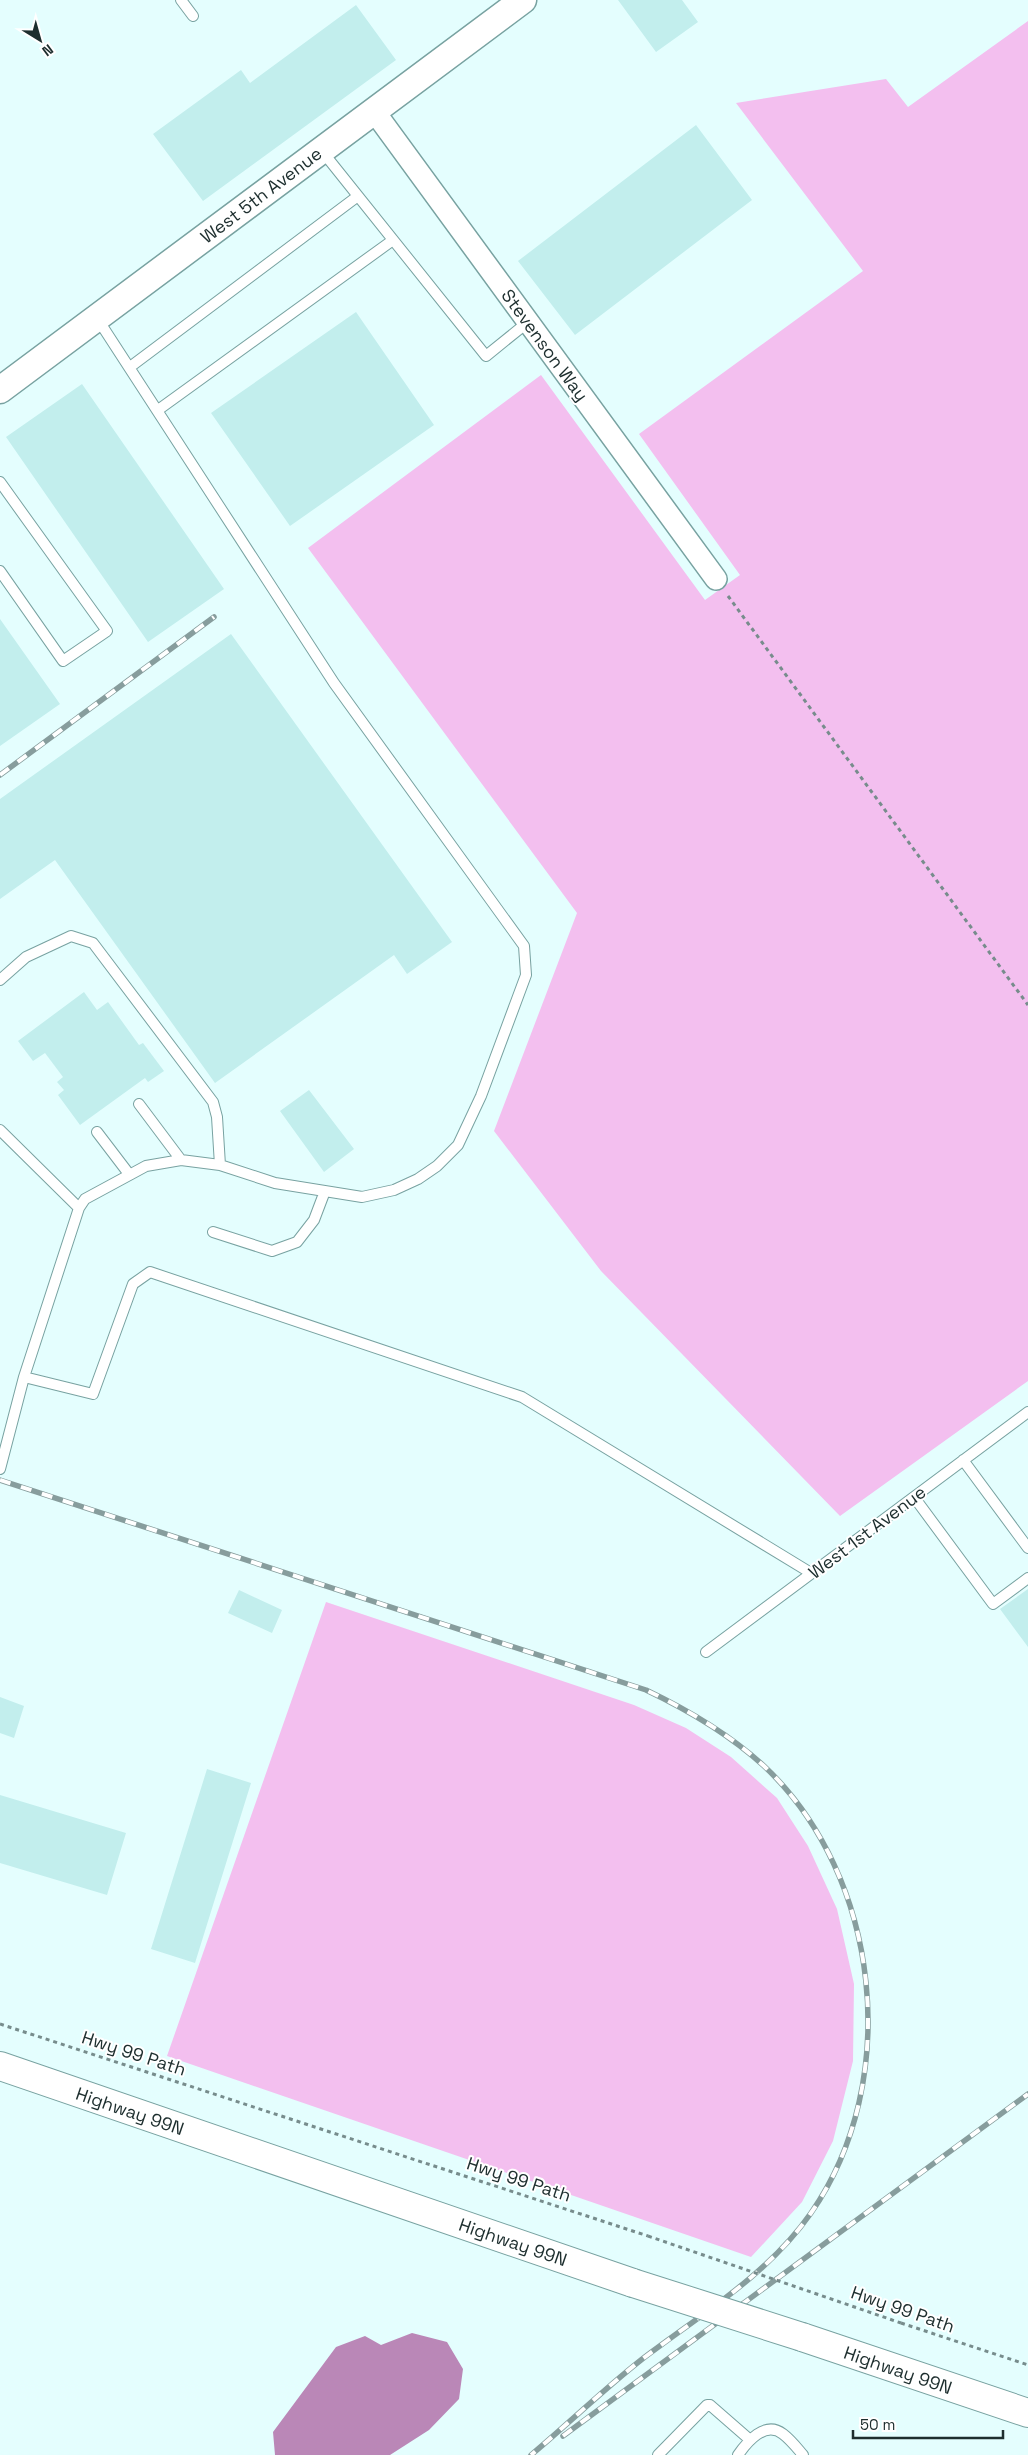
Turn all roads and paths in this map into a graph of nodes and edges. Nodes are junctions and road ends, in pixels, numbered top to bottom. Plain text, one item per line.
1 (181, 0) edge
2 (522, 0) edge
3 (193, 16) dead end
4 (374, 111) junction
5 (322, 151) junction
6 (358, 196) junction
7 (393, 240) junction
8 (97, 318) junction
9 (528, 322) junction
10 (130, 366) junction
11 (0, 390) edge
12 (158, 410) junction
13 (0, 482) edge
14 (0, 571) edge
15 (716, 579) joint
16 (0, 980) edge
17 (1028, 1004) edge
18 (139, 1104) dead end
19 (0, 1130) edge
20 (96, 1132) dead end
21 (181, 1160) junction
22 (220, 1165) junction
23 (129, 1174) junction
24 (326, 1191) junction
25 (78, 1208) junction
26 (213, 1232) dead end
27 (24, 1377) junction
28 (1028, 1412) edge
29 (963, 1460) junction
30 (0, 1469) edge
31 (914, 1496) junction
32 (1028, 1548) edge
33 (811, 1573) junction
34 (1028, 1578) edge
35 (706, 1652) dead end
36 (0, 2024) edge
37 (0, 2066) edge
38 (1028, 2366) edge
39 (1028, 2413) edge
40 (749, 2439) junction
41 (658, 2455) edge
42 (738, 2455) edge
43 (803, 2455) edge

1 - 3 lane
2 - 4 street, West 5th Avenue
4 - 5 street, West 5th Avenue
4 - 9 street, Stevenson Way
5 - 6 lane
5 - 8 street, West 5th Avenue
6 - 7 lane
6 - 10 lane
7 - 9 lane
7 - 12 lane
8 - 10 lane
8 - 11 street, West 5th Avenue
9 - 15 street, Stevenson Way
10 - 12 lane
12 - 24 lane
13 - 14 lane
15 - 17 path
16 - 22 lane
18 - 21 lane
19 - 25 lane
20 - 23 lane
21 - 22 lane
21 - 23 lane
22 - 24 lane
23 - 25 lane
24 - 26 lane
25 - 27 lane
27 - 30 lane
27 - 33 lane
28 - 29 lane, West 1st Avenue
29 - 31 lane, West 1st Avenue
29 - 32 lane
31 - 33 lane, West 1st Avenue
31 - 34 lane
33 - 35 lane, West 1st Avenue
36 - 38 path, Hwy 99 Path, bridge
37 - 39 main road, Highway 99N, bridge
40 - 41 lane
40 - 42 lane
40 - 43 lane

